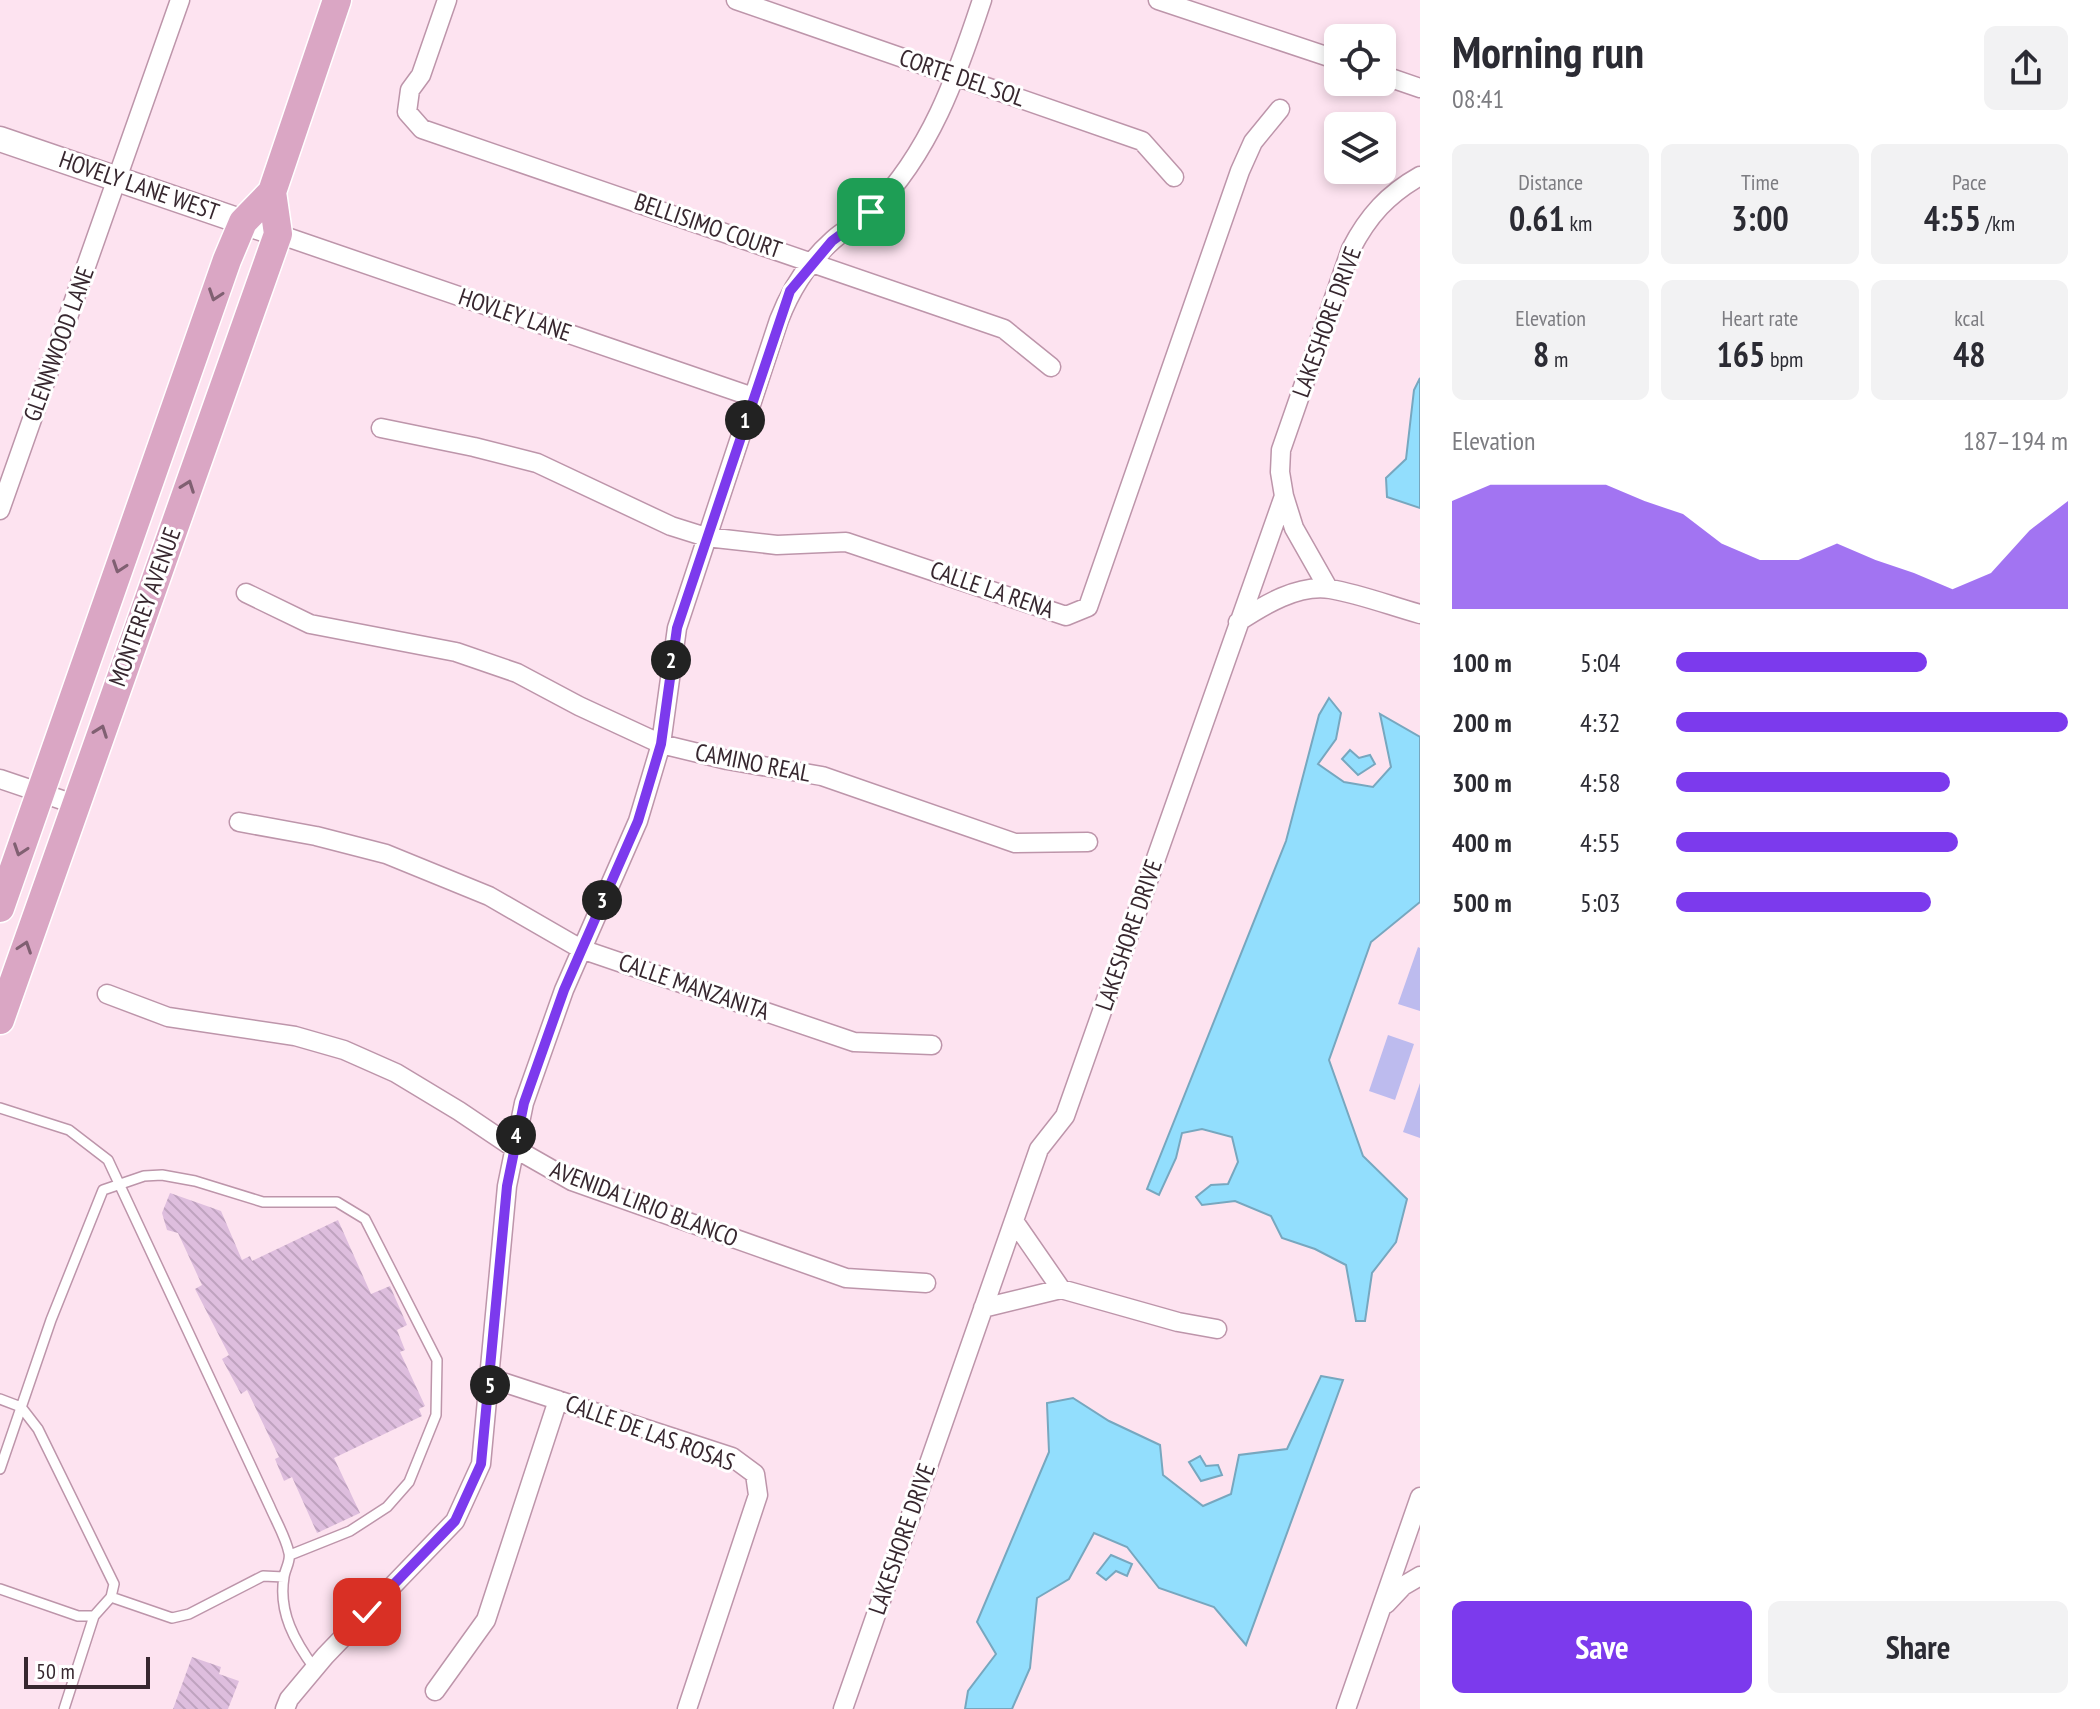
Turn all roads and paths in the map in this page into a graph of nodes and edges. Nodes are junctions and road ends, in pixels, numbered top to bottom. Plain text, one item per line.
1 (180, 0) edge
2 (337, 0) edge
3 (447, 0) edge
4 (736, 0) edge
5 (982, 0) edge
6 (1158, 0) edge
7 (1324, 55) edge
8 (957, 75) junction
9 (1396, 80) edge
10 (1420, 88) edge
11 (1280, 109) dead end
12 (0, 139) edge
13 (1420, 176) edge
14 (1174, 177) dead end
15 (119, 179) junction
16 (272, 192) junction
17 (243, 222) junction
18 (278, 234) junction
19 (813, 262) junction
20 (1051, 367) dead end
21 (753, 397) junction
22 (381, 428) dead end
23 (1284, 496) junction
24 (0, 510) edge
25 (706, 537) junction
26 (1328, 588) junction
27 (246, 593) dead end
28 (1420, 614) edge
29 (1238, 622) junction
30 (661, 744) junction
31 (0, 779) edge
32 (41, 791) junction
33 (74, 804) junction
34 (239, 822) dead end
35 (1088, 842) dead end
36 (0, 908) edge
37 (581, 949) junction
38 (107, 994) dead end
39 (0, 1020) edge
40 (932, 1045) dead end
41 (0, 1108) edge
42 (514, 1148) junction
43 (119, 1185) junction
44 (1014, 1221) junction
45 (926, 1283) dead end
46 (1061, 1289) junction
47 (983, 1308) junction
48 (1217, 1329) dead end
49 (490, 1378) junction
50 (0, 1399) edge
51 (558, 1400) junction
52 (21, 1407) junction
53 (0, 1469) edge
54 (1420, 1497) edge
55 (1416, 1522) edge
56 (290, 1555) junction
57 (1420, 1576) edge
58 (284, 1577) junction
59 (0, 1589) edge
60 (111, 1597) junction
61 (1381, 1608) junction
62 (94, 1616) junction
63 (315, 1669) junction
64 (435, 1691) dead end
65 (64, 1709) edge
66 (285, 1709) edge
67 (687, 1709) edge
68 (843, 1709) edge
69 (1346, 1709) edge

1 - 15 street, GLENNWOOD LANE
2 - 16 main road, MONTEREY AVENUE
3 - 19 street, BELLISIMO COURT
4 - 8 street, CORTE DEL SOL
5 - 8 street
6 - 7 street
8 - 14 street, CORTE DEL SOL
8 - 19 street
9 - 10 street
11 - 25 street, CALLE LA RENA
12 - 15 street, HOVELY LANE WEST
13 - 23 street, LAKESHORE DRIVE
15 - 17 street, HOVELY LANE WEST
15 - 24 street, GLENNWOOD LANE
16 - 17 main road, MONTEREY AVENUE
16 - 18 main road, MONTEREY AVENUE
17 - 18 street, HOVELY LANE WEST
17 -> 32 main road, MONTEREY AVENUE
18 - 21 street, HOVLEY LANE
33 -> 18 main road, MONTEREY AVENUE
19 - 20 street, BELLISIMO COURT
19 - 21 street
21 - 25 street
22 - 25 street, CALLE LA RENA
23 - 26 street
23 - 29 street, LAKESHORE DRIVE
25 - 30 street
26 - 28 street
26 - 29 street
27 - 30 street, CAMINO REAL
29 - 44 street, LAKESHORE DRIVE
30 - 35 street, CAMINO REAL
30 - 37 street
31 - 32 street
32 - 33 street
32 -> 36 main road, MONTEREY AVENUE
39 -> 33 main road, MONTEREY AVENUE
34 - 37 street, CALLE MANZANITA
37 - 40 street, CALLE MANZANITA
37 - 42 street
38 - 42 street, AVENIDA LIRIO BLANCO
41 - 43 lane
42 - 45 street, AVENIDA LIRIO BLANCO
42 - 49 street
43 - 52 lane
43 - 56 lane
43 - 56 lane
44 - 46 street
44 - 47 street, LAKESHORE DRIVE
46 - 47 street
46 - 48 street
47 - 68 street, LAKESHORE DRIVE
49 - 51 street, CALLE DE LAS ROSAS
49 - 63 street
50 - 52 lane
51 - 64 street
51 - 67 street, CALLE DE LAS ROSAS
52 - 53 lane
52 - 60 lane
54 - 55 street
55 - 61 street
56 - 58 lane
57 - 61 street
58 - 60 lane
58 - 63 lane
59 - 62 lane
60 - 62 lane
61 - 69 street
62 - 65 lane
63 - 66 street

